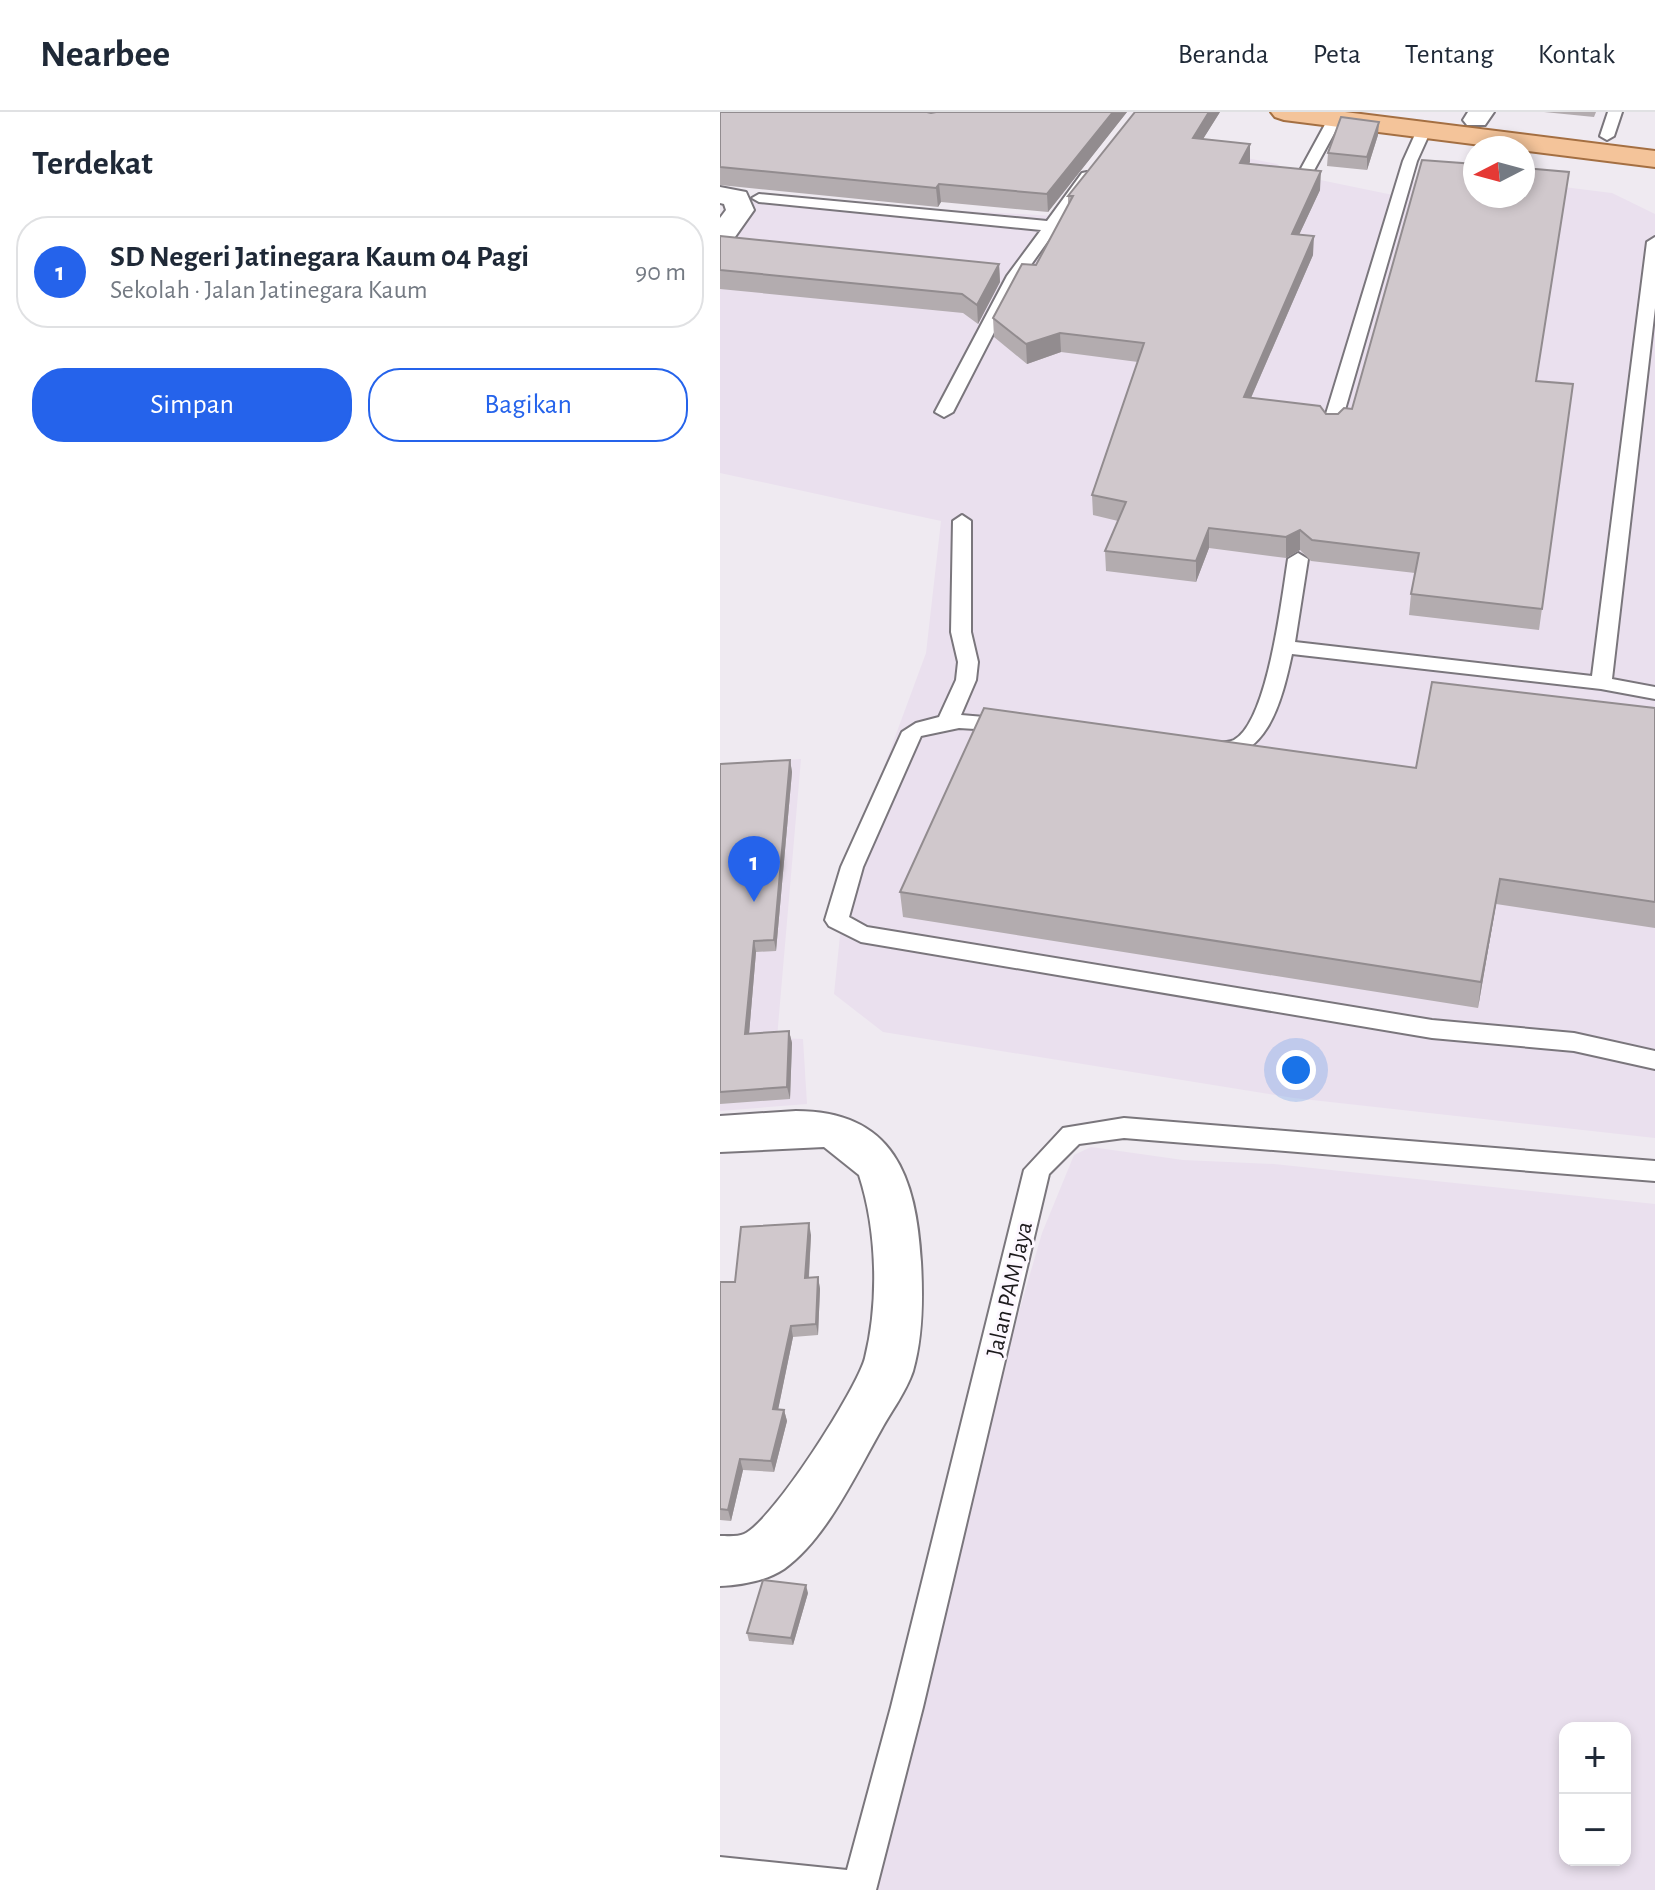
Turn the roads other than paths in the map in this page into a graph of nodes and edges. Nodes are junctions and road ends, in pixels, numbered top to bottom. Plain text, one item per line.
1 (1284, 112) edge
2 (1335, 119) junction
3 (1419, 121) edge
4 (1611, 124) edge
5 (1486, 130) edge
6 (1655, 142) edge
7 (1102, 158) edge
8 (1655, 159) edge
9 (1305, 174) edge
10 (720, 195) edge
11 (759, 198) edge
12 (1050, 226) junction
13 (720, 238) edge
14 (1655, 242) edge
15 (944, 412) dead end
16 (1331, 427) edge
17 (962, 521) dead end
18 (1298, 559) edge
19 (1284, 647) junction
20 (1601, 683) junction
21 (1655, 693) edge
22 (948, 721) junction
23 (1037, 729) edge
24 (1189, 748) edge
25 (1655, 1060) edge
26 (720, 1134) edge
27 (1655, 1171) edge
28 (720, 1561) edge
29 (720, 1874) edge
30 (859, 1889) edge

1 - 2 main road
2 - 3 main road
2 - 9 lane
3 - 5 main road
3 - 16 lane
4 - 5 main road
4 - 6 main road
5 - 8 main road
7 - 12 lane
10 - 13 street
11 - 12 lane
12 - 15 lane
14 - 20 lane
17 - 22 lane
18 - 19 lane
19 - 20 lane
19 - 24 lane
20 - 21 lane
22 - 23 lane
22 - 25 lane
26 - 28 street
27 - 30 lane, Jalan PAM Jaya
29 - 30 lane, Jalan PAM Jaya

